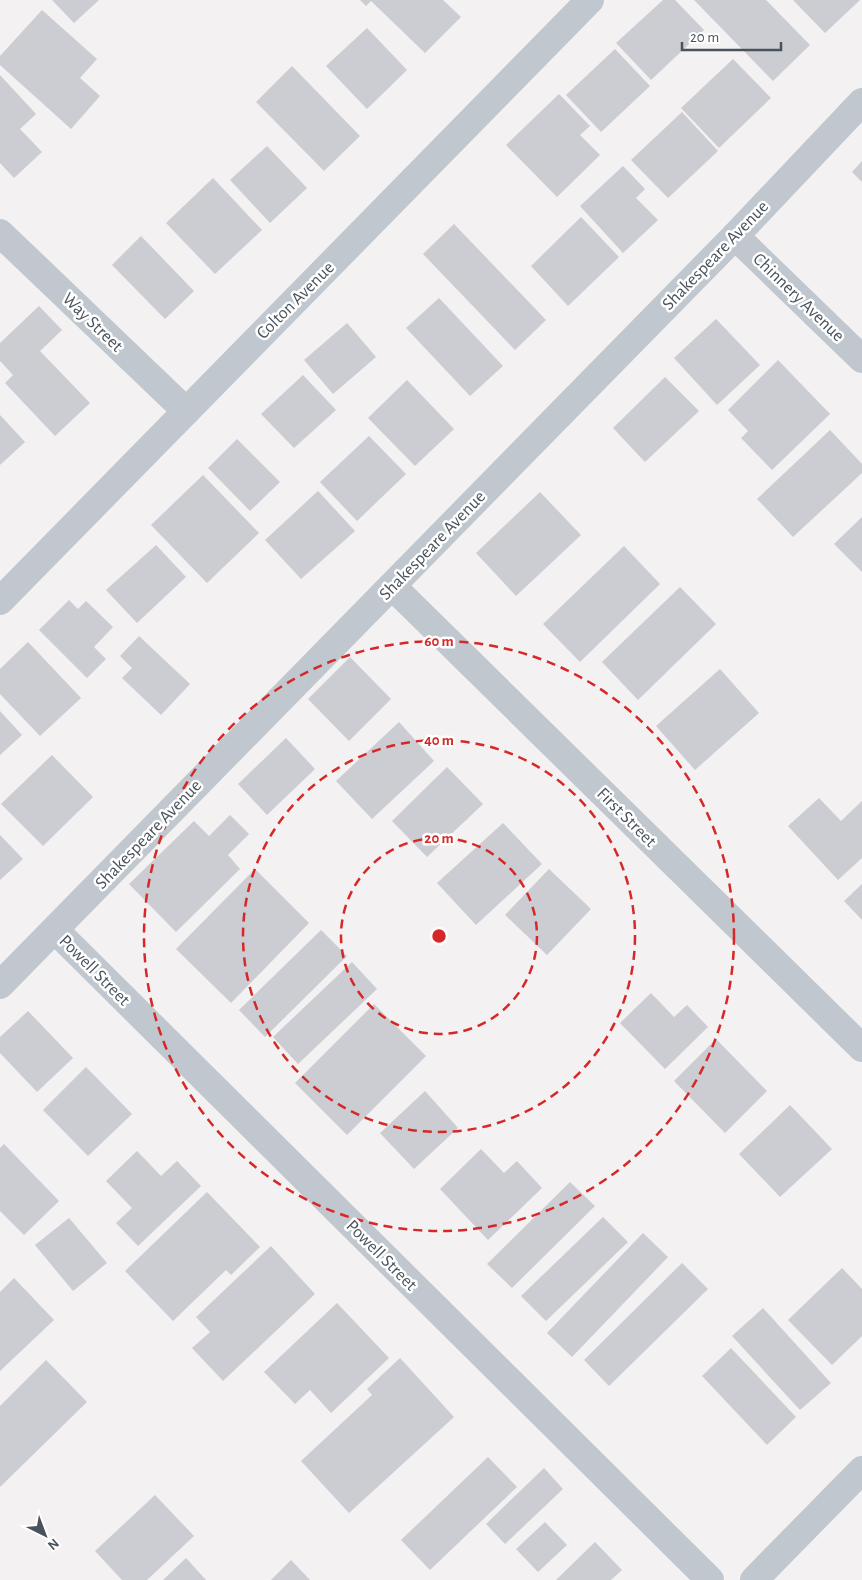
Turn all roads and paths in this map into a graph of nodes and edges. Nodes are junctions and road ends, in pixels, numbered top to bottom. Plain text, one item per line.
1 (590, 0) edge
2 (862, 102) edge
3 (0, 233) edge
4 (735, 236) junction
5 (862, 359) edge
6 (186, 411) junction
7 (392, 586) junction
8 (0, 601) edge
9 (54, 930) junction
10 (0, 985) edge
11 (862, 1048) edge
12 (862, 1470) edge
13 (710, 1580) edge
14 (754, 1580) edge

1 - 6 street, Colton Avenue
2 - 4 street, Shakespeare Avenue
3 - 6 street, Way Street
4 - 5 street, Chinnery Avenue
4 - 7 street, Shakespeare Avenue
6 - 8 street, Colton Avenue
7 - 9 street, Shakespeare Avenue
7 - 11 street, First Street
9 - 10 street, Shakespeare Avenue
9 - 13 street, Powell Street
12 - 14 street

